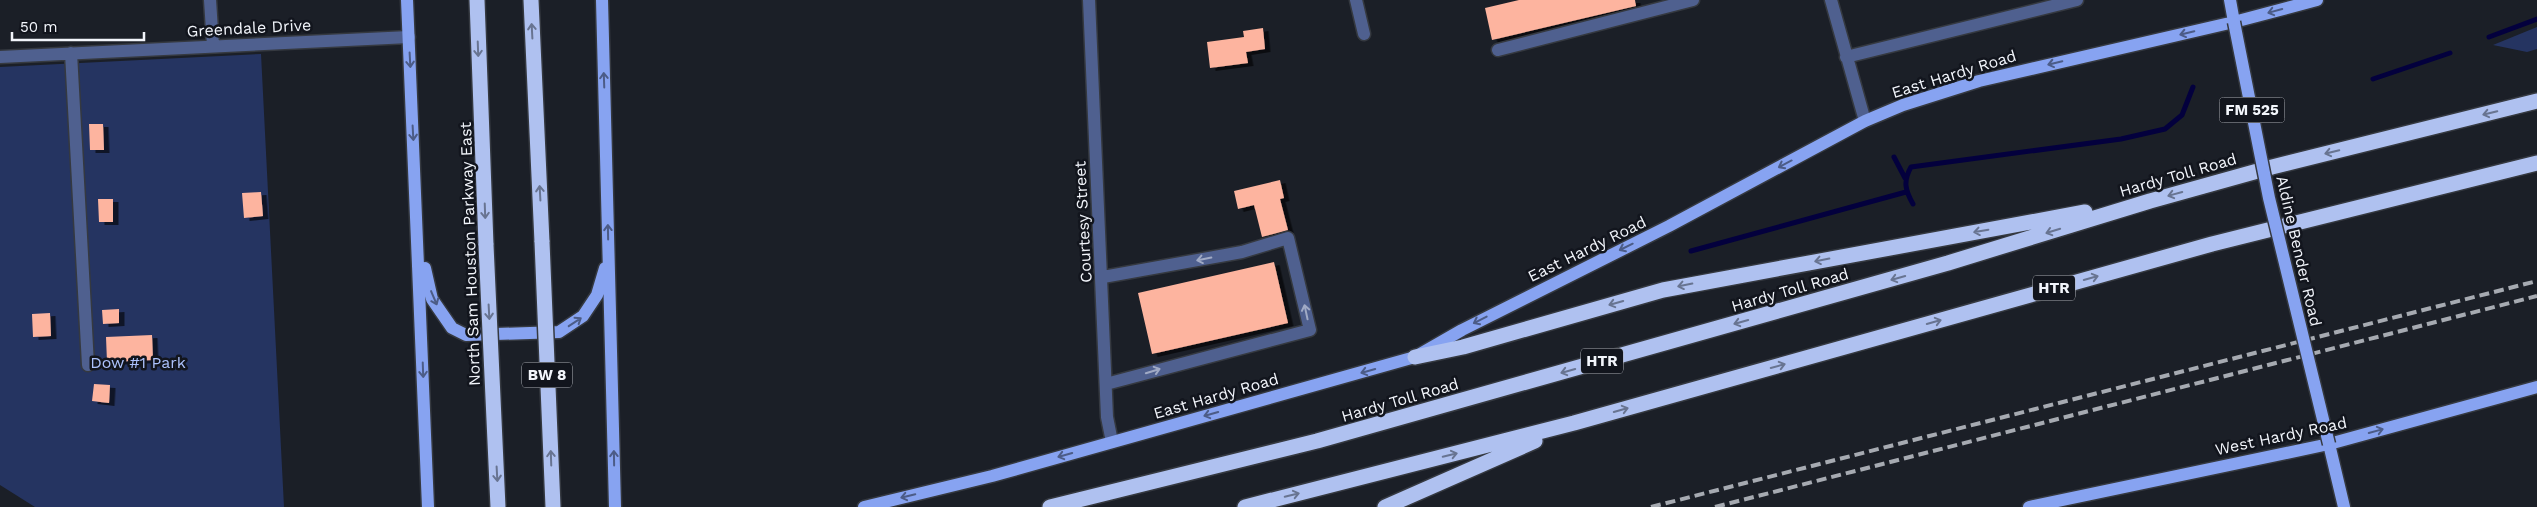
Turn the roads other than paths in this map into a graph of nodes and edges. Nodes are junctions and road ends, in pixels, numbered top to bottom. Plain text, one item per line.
1 (210, 0) edge
2 (407, 0) edge
3 (476, 0) edge
4 (531, 0) edge
5 (602, 0) edge
6 (1089, 0) edge
7 (1356, 0) edge
8 (1693, 0) edge
9 (1831, 0) edge
10 (2077, 0) edge
11 (2230, 0) edge
12 (2316, 0) edge
13 (2234, 22) junction
14 (1364, 34) dead end
15 (409, 37) junction
16 (213, 46) junction
17 (1498, 50) dead end
18 (71, 53) junction
19 (0, 57) edge
20 (1846, 57) junction
21 (2537, 101) edge
22 (1865, 121) junction
23 (2537, 163) edge
24 (2150, 201) junction
25 (418, 234) junction
26 (609, 254) junction
27 (1103, 277) junction
28 (1415, 357) junction
29 (88, 365) dead end
30 (1106, 384) junction
31 (2537, 387) edge
32 (1574, 423) junction
33 (1112, 442) junction
34 (2329, 444) junction
35 (428, 507) edge
36 (498, 507) edge
37 (552, 507) edge
38 (615, 507) edge
39 (864, 507) edge
40 (1050, 507) edge
41 (1245, 507) edge
42 (1385, 507) edge
43 (2029, 507) edge
44 (2344, 507) edge

1 - 16 street
2 - 15 main road
3 -> 36 highway, North Sam Houston Parkway East, bridge
37 -> 4 highway, BW 8, bridge
26 -> 5 main road
6 - 27 street, Courtesy Street
7 - 14 street
8 - 17 street
9 - 20 street
10 - 20 street
11 - 13 main road, Aldine Bender Road / FM 525
12 -> 13 main road, East Hardy Road
13 -> 22 main road, East Hardy Road
13 - 34 main road, Aldine Bender Road / FM 525, bridge
15 - 16 street, Greendale Drive
15 -> 25 main road
16 - 18 street, Greendale Drive
18 - 19 street, Greendale Drive
18 - 29 street
20 - 22 street
21 -> 24 highway, Hardy Toll Road / HTR
22 -> 28 main road, East Hardy Road
32 -> 23 highway, HTR
24 -> 28 highway
24 -> 40 highway, Hardy Toll Road / HTR
25 -> 26 main road
25 -> 35 main road
38 -> 26 main road
27 - 30 street, Courtesy Street
30 -> 27 street
28 -> 33 main road, East Hardy Road
30 - 33 street, Courtesy Street
34 -> 31 main road, West Hardy Road
41 -> 32 highway, HTR
32 - 42 highway
33 -> 39 main road, East Hardy Road
34 - 43 main road, West Hardy Road
34 - 44 main road, Aldine Bender Road / FM 525

